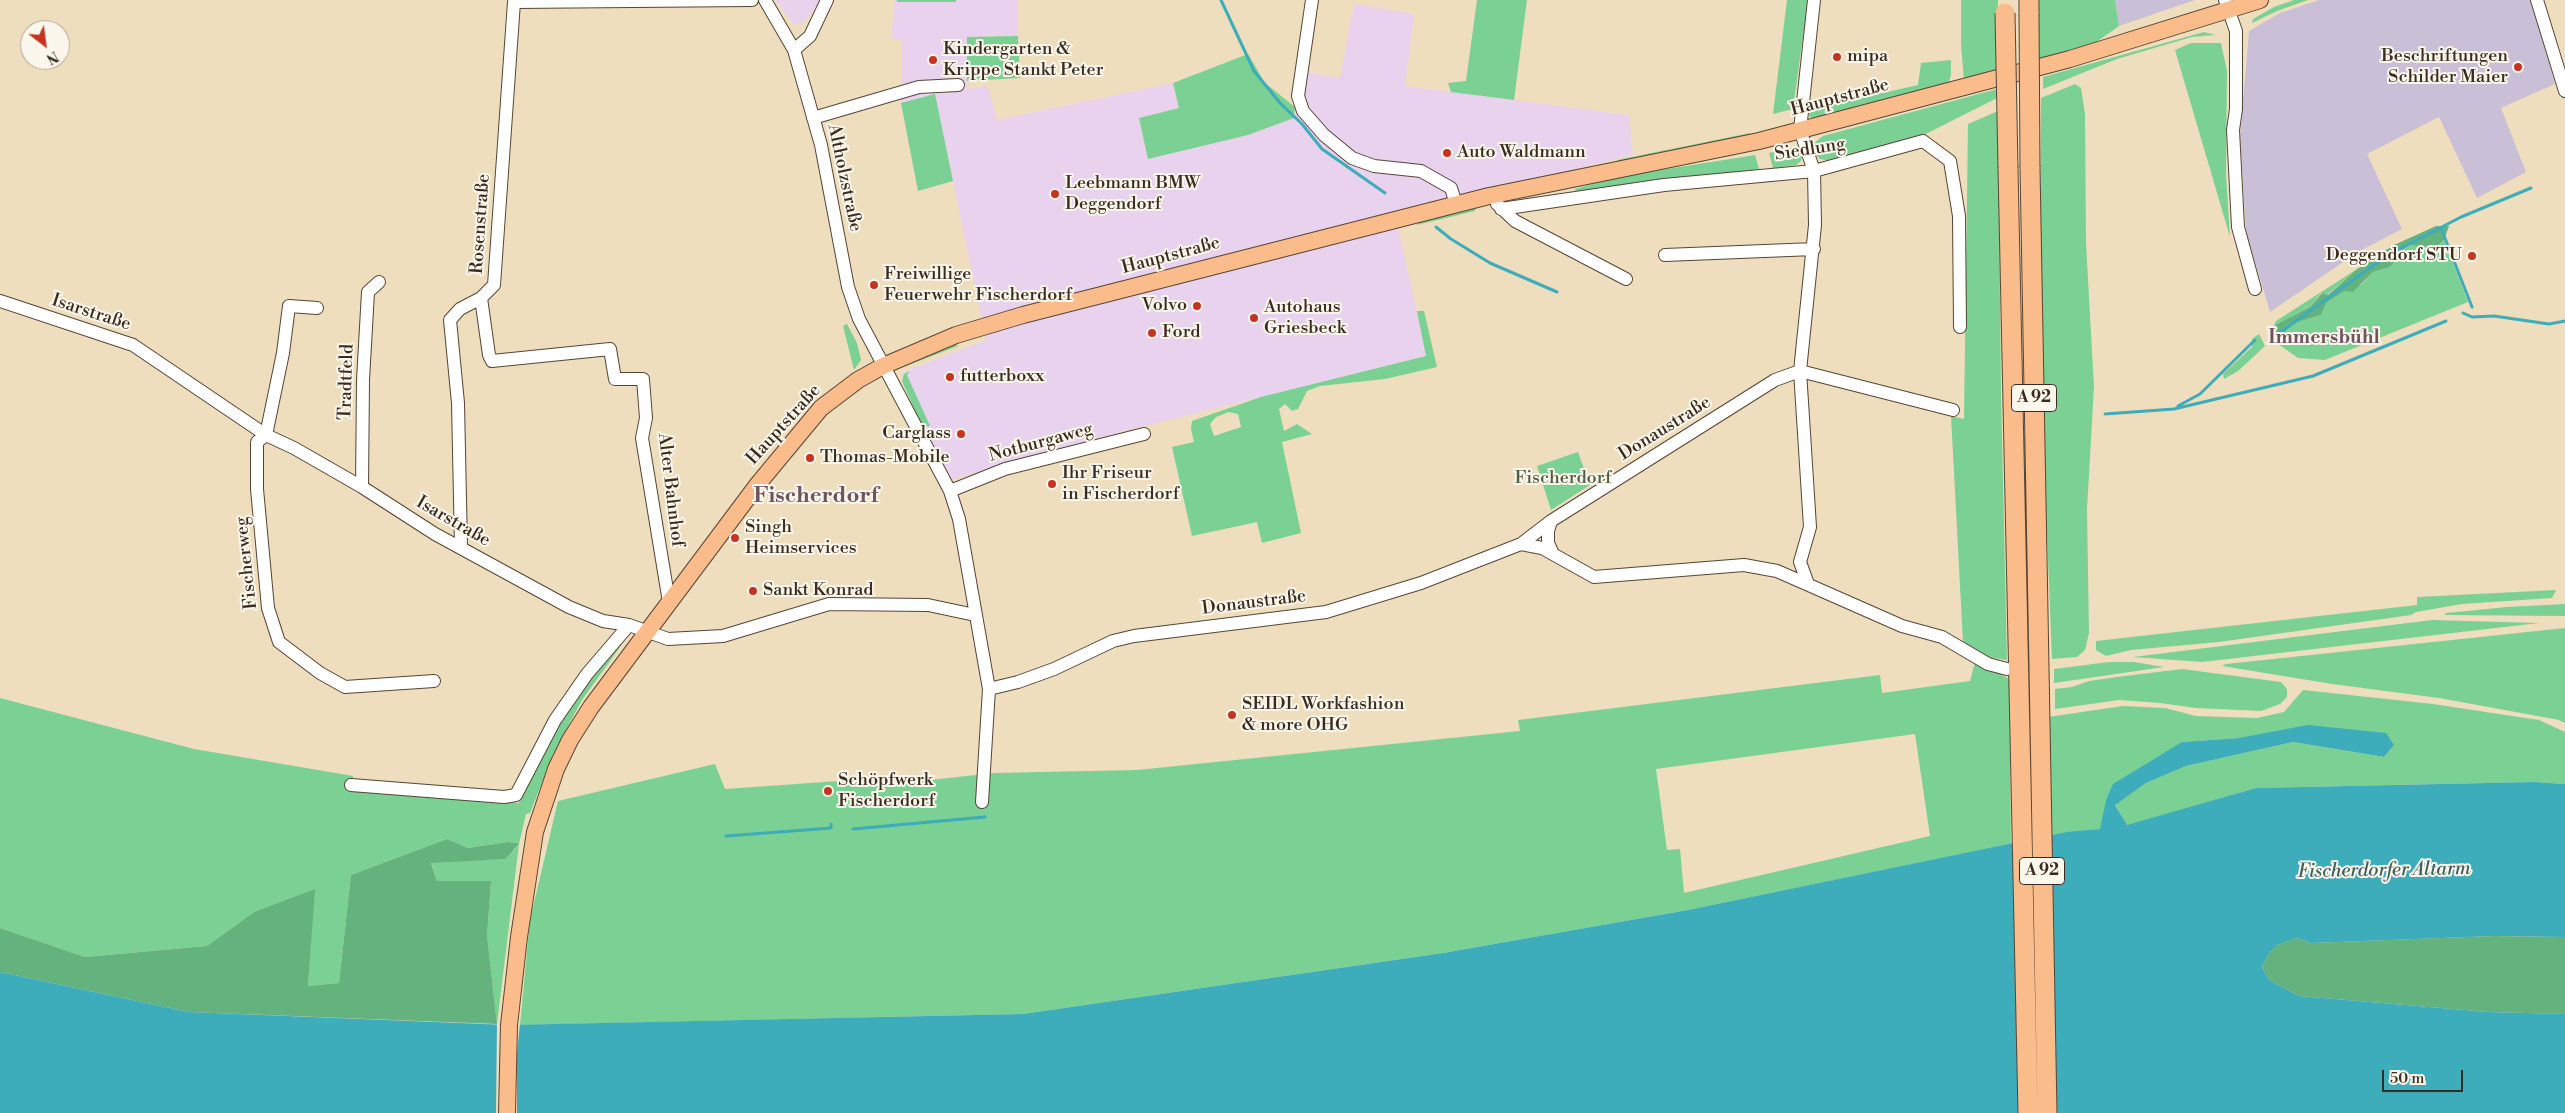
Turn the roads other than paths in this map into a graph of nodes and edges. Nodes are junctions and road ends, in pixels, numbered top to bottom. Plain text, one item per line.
1 (752, 0) edge
2 (765, 0) edge
3 (827, 0) edge
4 (1312, 0) edge
5 (1814, 0) edge
6 (2260, 0) edge
7 (2536, 0) edge
8 (512, 1) edge
9 (2227, 5) edge
10 (2005, 6) edge
11 (2029, 7) edge
12 (794, 50) junction
13 (958, 85) dead end
14 (2565, 91) edge
15 (813, 118) junction
16 (1800, 130) junction
17 (1814, 177) junction
18 (1489, 196) junction
19 (1456, 204) junction
20 (1500, 209) junction
21 (1814, 248) junction
22 (1665, 256) dead end
23 (1626, 280) dead end
24 (379, 282) dead end
25 (2254, 289) dead end
26 (481, 298) junction
27 (0, 301) edge
28 (317, 308) dead end
29 (1960, 327) dead end
30 (882, 366) junction
31 (1800, 371) junction
32 (1953, 410) dead end
33 (1144, 434) dead end
34 (266, 435) junction
35 (362, 488) junction
36 (950, 491) junction
37 (1551, 521) junction
38 (1521, 544) junction
39 (461, 547) junction
40 (1553, 554) junction
41 (1800, 562) junction
42 (1777, 571) junction
43 (1808, 584) junction
44 (669, 602) junction
45 (976, 615) junction
46 (629, 625) junction
47 (646, 632) junction
48 (2006, 669) dead end
49 (434, 681) dead end
50 (989, 688) junction
51 (351, 786) dead end
52 (982, 802) dead end
53 (507, 1113) edge
54 (2028, 1113) edge
55 (2047, 1113) edge

1 - 8 street, Rosenstraße
2 - 12 street, Altholzstraße
3 - 12 street
4 - 19 street
5 - 16 street
6 - 9 main road, Hauptstraße
7 - 14 street
8 - 26 street, Rosenstraße
9 - 16 main road, Hauptstraße
9 - 25 street
10 - 54 highway, A 92, bridge
11 - 55 highway, A 92, bridge
12 - 15 street, Altholzstraße
13 - 15 street
15 - 30 street, Altholzstraße
16 - 17 street
16 - 18 main road, Hauptstraße
17 - 20 street, Siedlung
17 - 21 street, Siedlung
17 - 29 street, Siedlung
18 - 19 main road, Hauptstraße
18 - 20 street
19 - 30 main road, Hauptstraße
20 - 23 street
21 - 22 street
21 - 31 street, Siedlung
24 - 35 street, Tradtfeld
26 - 39 street, Rosenstraße
26 - 44 street, Alter Bahnhof
27 - 34 street, Isarstraße
28 - 34 street
30 - 36 street
30 - 44 main road, Hauptstraße
31 - 32 street
31 - 37 street, Donaustraße
31 - 41 street
33 - 36 street, Notburgaweg
34 - 35 street, Isarstraße
34 - 49 street, Fischerweg
35 - 39 street, Isarstraße
36 - 45 street
37 - 38 street, Donaustraße
37 - 40 street
38 - 40 street
38 - 50 street, Donaustraße
39 - 46 street, Isarstraße
40 - 42 street
41 - 42 street
41 - 43 street
42 - 43 street
43 - 48 street
44 - 47 main road, Hauptstraße
45 - 47 street, Isarstraße
45 - 50 street
46 - 47 street, Isarstraße
46 - 51 street
47 - 53 main road, Hauptstraße
50 - 52 street

